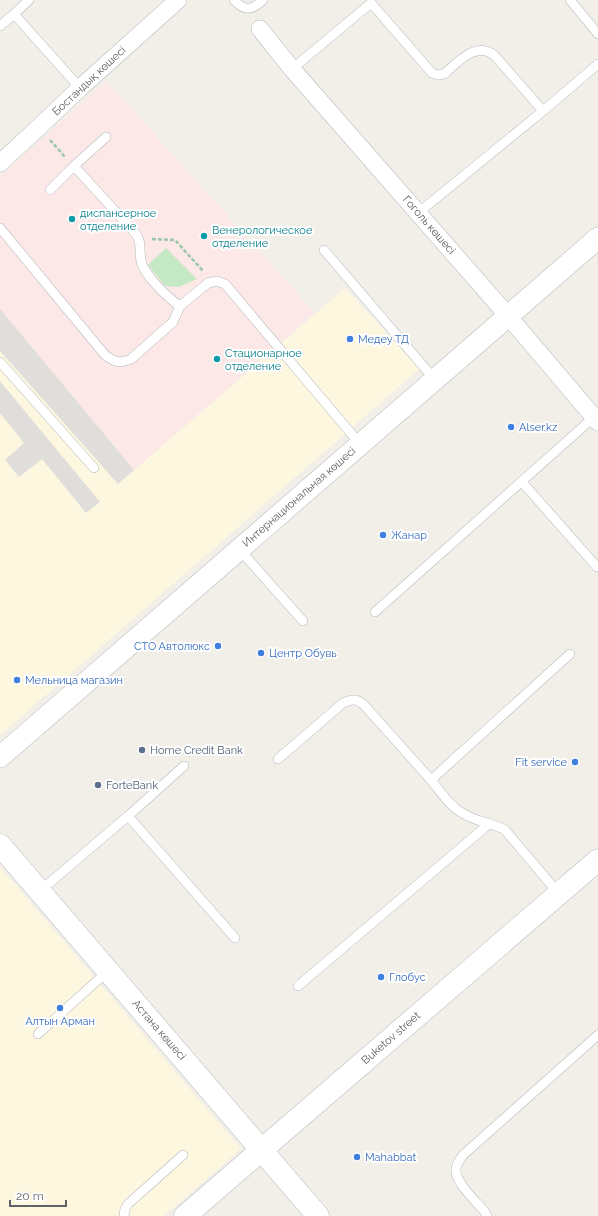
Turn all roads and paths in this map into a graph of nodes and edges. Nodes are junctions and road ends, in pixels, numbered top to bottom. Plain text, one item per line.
1 (29, 0) edge
2 (178, 0) edge
3 (234, 0) edge
4 (263, 0) edge
5 (570, 0) edge
6 (373, 2) edge
7 (14, 14) junction
8 (0, 26) edge
9 (260, 29) dead end
10 (598, 34) edge
11 (598, 64) edge
12 (292, 69) junction
13 (80, 88) junction
14 (543, 111) junction
15 (38, 128) junction
16 (106, 137) dead end
17 (0, 163) edge
18 (74, 166) junction
19 (50, 190) dead end
20 (418, 213) junction
21 (0, 228) edge
22 (139, 238) junction
23 (598, 238) edge
24 (324, 250) dead end
25 (213, 282) junction
26 (180, 306) junction
27 (509, 317) junction
28 (0, 362) edge
29 (435, 380) junction
30 (596, 419) edge
31 (360, 444) junction
32 (94, 468) dead end
33 (522, 482) junction
34 (239, 549) junction
35 (597, 567) dead end
36 (375, 612) dead end
37 (303, 621) dead end
38 (570, 654) dead end
39 (0, 757) edge
40 (278, 759) dead end
41 (184, 766) dead end
42 (431, 780) junction
43 (128, 816) junction
44 (489, 824) junction
45 (0, 845) edge
46 (595, 867) edge
47 (40, 891) junction
48 (559, 894) junction
49 (235, 938) dead end
50 (108, 971) junction
51 (298, 986) dead end
52 (38, 1034) dead end
53 (598, 1035) edge
54 (262, 1150) junction
55 (183, 1156) dead end
56 (124, 1216) edge
57 (185, 1216) edge
58 (318, 1216) edge
59 (487, 1216) edge

1 - 7 lane
2 - 13 street, Бостандық көшесі
3 - 4 lane
5 - 10 lane
6 - 12 lane
6 - 14 lane
7 - 8 lane
7 - 13 lane
9 - 12 street, Гоголь көшесі
11 - 14 lane
12 - 20 street, Гоголь көшесі
13 - 15 street, Бостандық көшесі
14 - 20 lane
15 - 17 street, Бостандық көшесі
15 - 18 path
16 - 18 lane
18 - 19 lane
18 - 22 lane
20 - 27 street, Гоголь көшесі
21 - 26 lane
22 - 25 path
22 - 26 lane
23 - 27 street, Интернациональная көшесі
24 - 29 lane
25 - 26 lane
25 - 31 lane
27 - 29 street, Интернациональная көшесі
27 - 30 street, Гоголь көшесі
28 - 32 lane
29 - 31 street, Интернациональная көшесі
30 - 33 lane
31 - 34 street, Интернациональная көшесі
33 - 35 lane
33 - 36 lane
34 - 37 lane
34 - 39 street, Интернациональная көшесі
38 - 42 lane
40 - 42 lane
41 - 43 lane
42 - 44 lane
43 - 47 lane
43 - 49 lane
44 - 48 lane
44 - 51 lane
45 - 47 main road, Астана көшесі
46 - 48 main road, Buketov street
47 - 50 main road, Астана көшесі
48 - 54 main road, Buketov street
50 - 52 lane
50 - 54 main road, Астана көшесі
53 - 59 lane
54 - 57 main road, Buketov street
54 - 58 main road, Астана көшесі
55 - 56 lane

